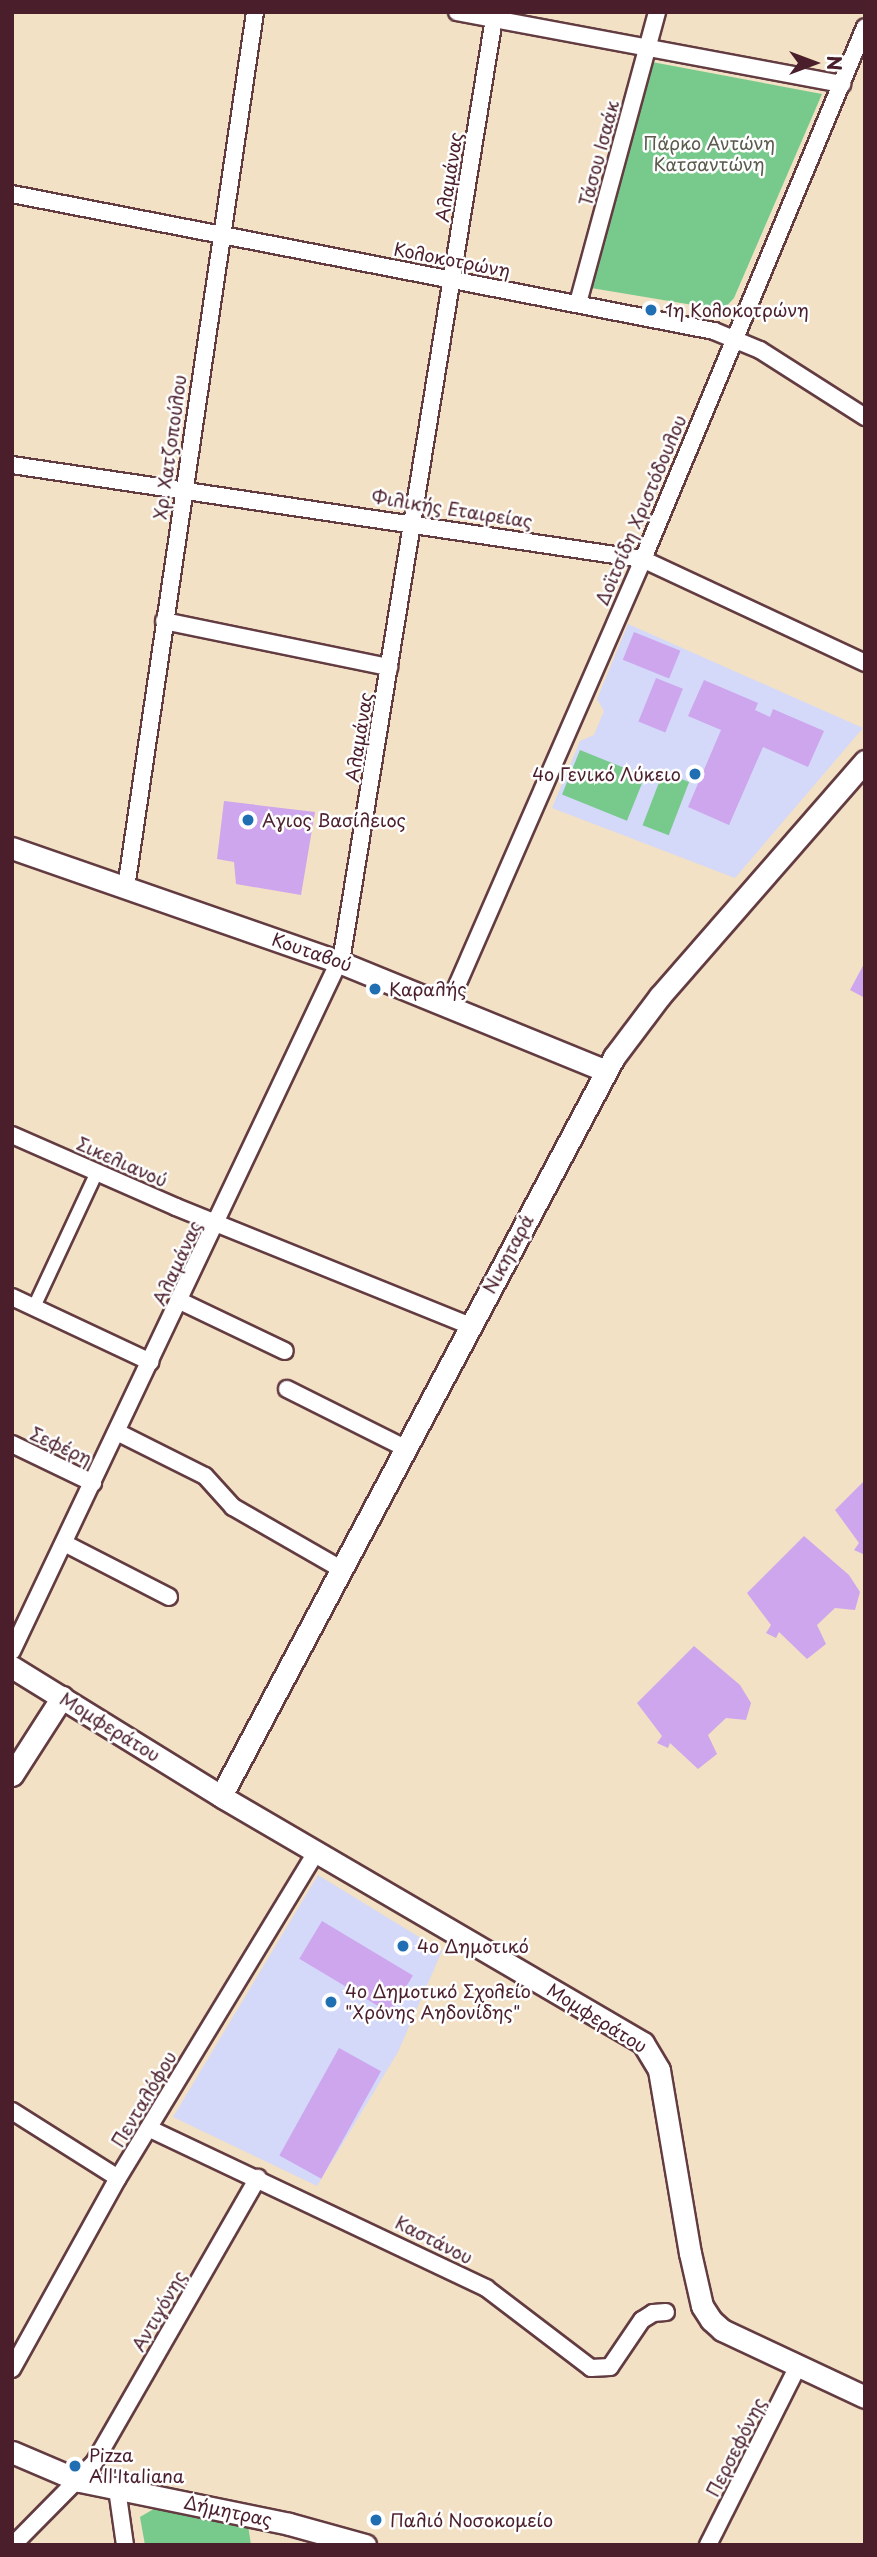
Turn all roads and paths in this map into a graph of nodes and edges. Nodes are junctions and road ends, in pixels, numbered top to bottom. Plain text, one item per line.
1 (256, 12) edge
2 (457, 12) edge
3 (657, 12) edge
4 (495, 15) edge
5 (865, 27) edge
6 (647, 48) junction
7 (842, 84) junction
8 (12, 194) edge
9 (221, 235) junction
10 (452, 280) junction
11 (578, 303) junction
12 (734, 337) junction
13 (865, 417) edge
14 (12, 465) edge
15 (183, 490) junction
16 (413, 522) junction
17 (642, 559) junction
18 (164, 621) junction
19 (865, 663) edge
20 (390, 667) junction
21 (865, 761) edge
22 (12, 848) edge
23 (126, 888) junction
24 (339, 961) junction
25 (449, 1006) junction
26 (606, 1071) junction
27 (12, 1135) edge
28 (97, 1172) junction
29 (217, 1224) junction
30 (12, 1297) edge
31 (180, 1301) junction
32 (34, 1307) junction
33 (470, 1326) junction
34 (285, 1351) dead end
35 (151, 1362) junction
36 (287, 1389) dead end
37 (117, 1432) junction
38 (12, 1444) edge
39 (405, 1448) junction
40 (93, 1483) junction
41 (64, 1544) junction
42 (341, 1569) junction
43 (169, 1597) dead end
44 (12, 1651) edge
45 (12, 1667) edge
46 (62, 1697) junction
47 (12, 1775) edge
48 (220, 1796) junction
49 (316, 1852) junction
50 (12, 2111) edge
51 (150, 2129) junction
52 (118, 2178) junction
53 (258, 2178) junction
54 (666, 2312) dead end
55 (798, 2367) junction
56 (12, 2369) edge
57 (865, 2397) edge
58 (12, 2452) edge
59 (80, 2481) junction
60 (117, 2489) junction
61 (13, 2545) edge
62 (125, 2545) edge
63 (365, 2545) edge
64 (708, 2545) edge

1 - 9 street, Χρ. Χατζοπούλου
2 - 4 street
3 - 6 street, Τάσου Ισαάκ
4 - 6 street
4 - 10 street, Αλαμάνας
5 - 7 street, Δοϊτσίδη Χριστόδουλου
6 - 7 street
6 - 11 street, Τάσου Ισαάκ
7 - 12 street, Δοϊτσίδη Χριστόδουλου
8 - 9 street, Κολοκοτρώνη
9 - 10 street, Κολοκοτρώνη
9 - 15 street, Χρ. Χατζοπούλου
10 - 11 street, Κολοκοτρώνη
10 - 16 street, Αλαμάνας
11 - 12 street, Κολοκοτρώνη
12 - 13 street, Κολοκοτρώνη
12 - 17 street, Δοϊτσίδη Χριστόδουλου
14 - 15 street, Φιλικής Εταιρείας
15 - 16 street, Φιλικής Εταιρείας
15 - 18 street, Χρ. Χατζοπούλου
16 - 17 street, Φιλικής Εταιρείας
16 - 20 street, Αλαμάνας
17 - 19 street, Φιλικής Εταιρείας
17 - 25 street, Δοϊτσίδη Χριστόδουλου
18 - 20 street
18 - 23 street, Χρ. Χατζοπούλου
20 - 24 street, Αλαμάνας
21 - 26 street, Νικηταρά
22 - 23 street, Κουταβού
23 - 24 street, Κουταβού
24 - 25 street, Κουταβού
24 - 29 street, Αλαμάνας
25 - 26 street, Κουταβού
26 - 33 street, Νικηταρά
27 - 28 street, Σικελιανού
28 - 29 street, Σικελιανού
28 - 32 street
29 - 31 street, Αλαμάνας
29 - 33 street, Σικελιανού
30 - 32 street
31 - 34 street
31 - 35 street, Αλαμάνας
32 - 35 street
33 - 39 street, Νικηταρά
35 - 37 street, Αλαμάνας
36 - 39 street
37 - 40 street, Αλαμάνας
37 - 42 street
38 - 40 street, Σεφέρη
39 - 42 street, Νικηταρά
40 - 41 street, Αλαμάνας
41 - 43 street
41 - 44 street, Αλαμάνας
42 - 48 street, Νικηταρά
45 - 46 street, Μομφεράτου
46 - 47 street
46 - 48 street, Μομφεράτου
48 - 49 street, Μομφεράτου
49 - 51 street, Πενταλόφου
49 - 55 street, Μομφεράτου
50 - 52 street
51 - 52 street, Πενταλόφου
51 - 53 street, Καστάνου
52 - 56 street, Πενταλόφου
53 - 54 street, Καστάνου
53 - 59 street, Αντιγόνης
55 - 57 street, Μομφεράτου
55 - 64 street, Περσεφόνης
58 - 59 street, Δήμητρας
59 - 60 street, Δήμητρας
59 - 61 street
60 - 62 street
60 - 63 street, Δήμητρας

